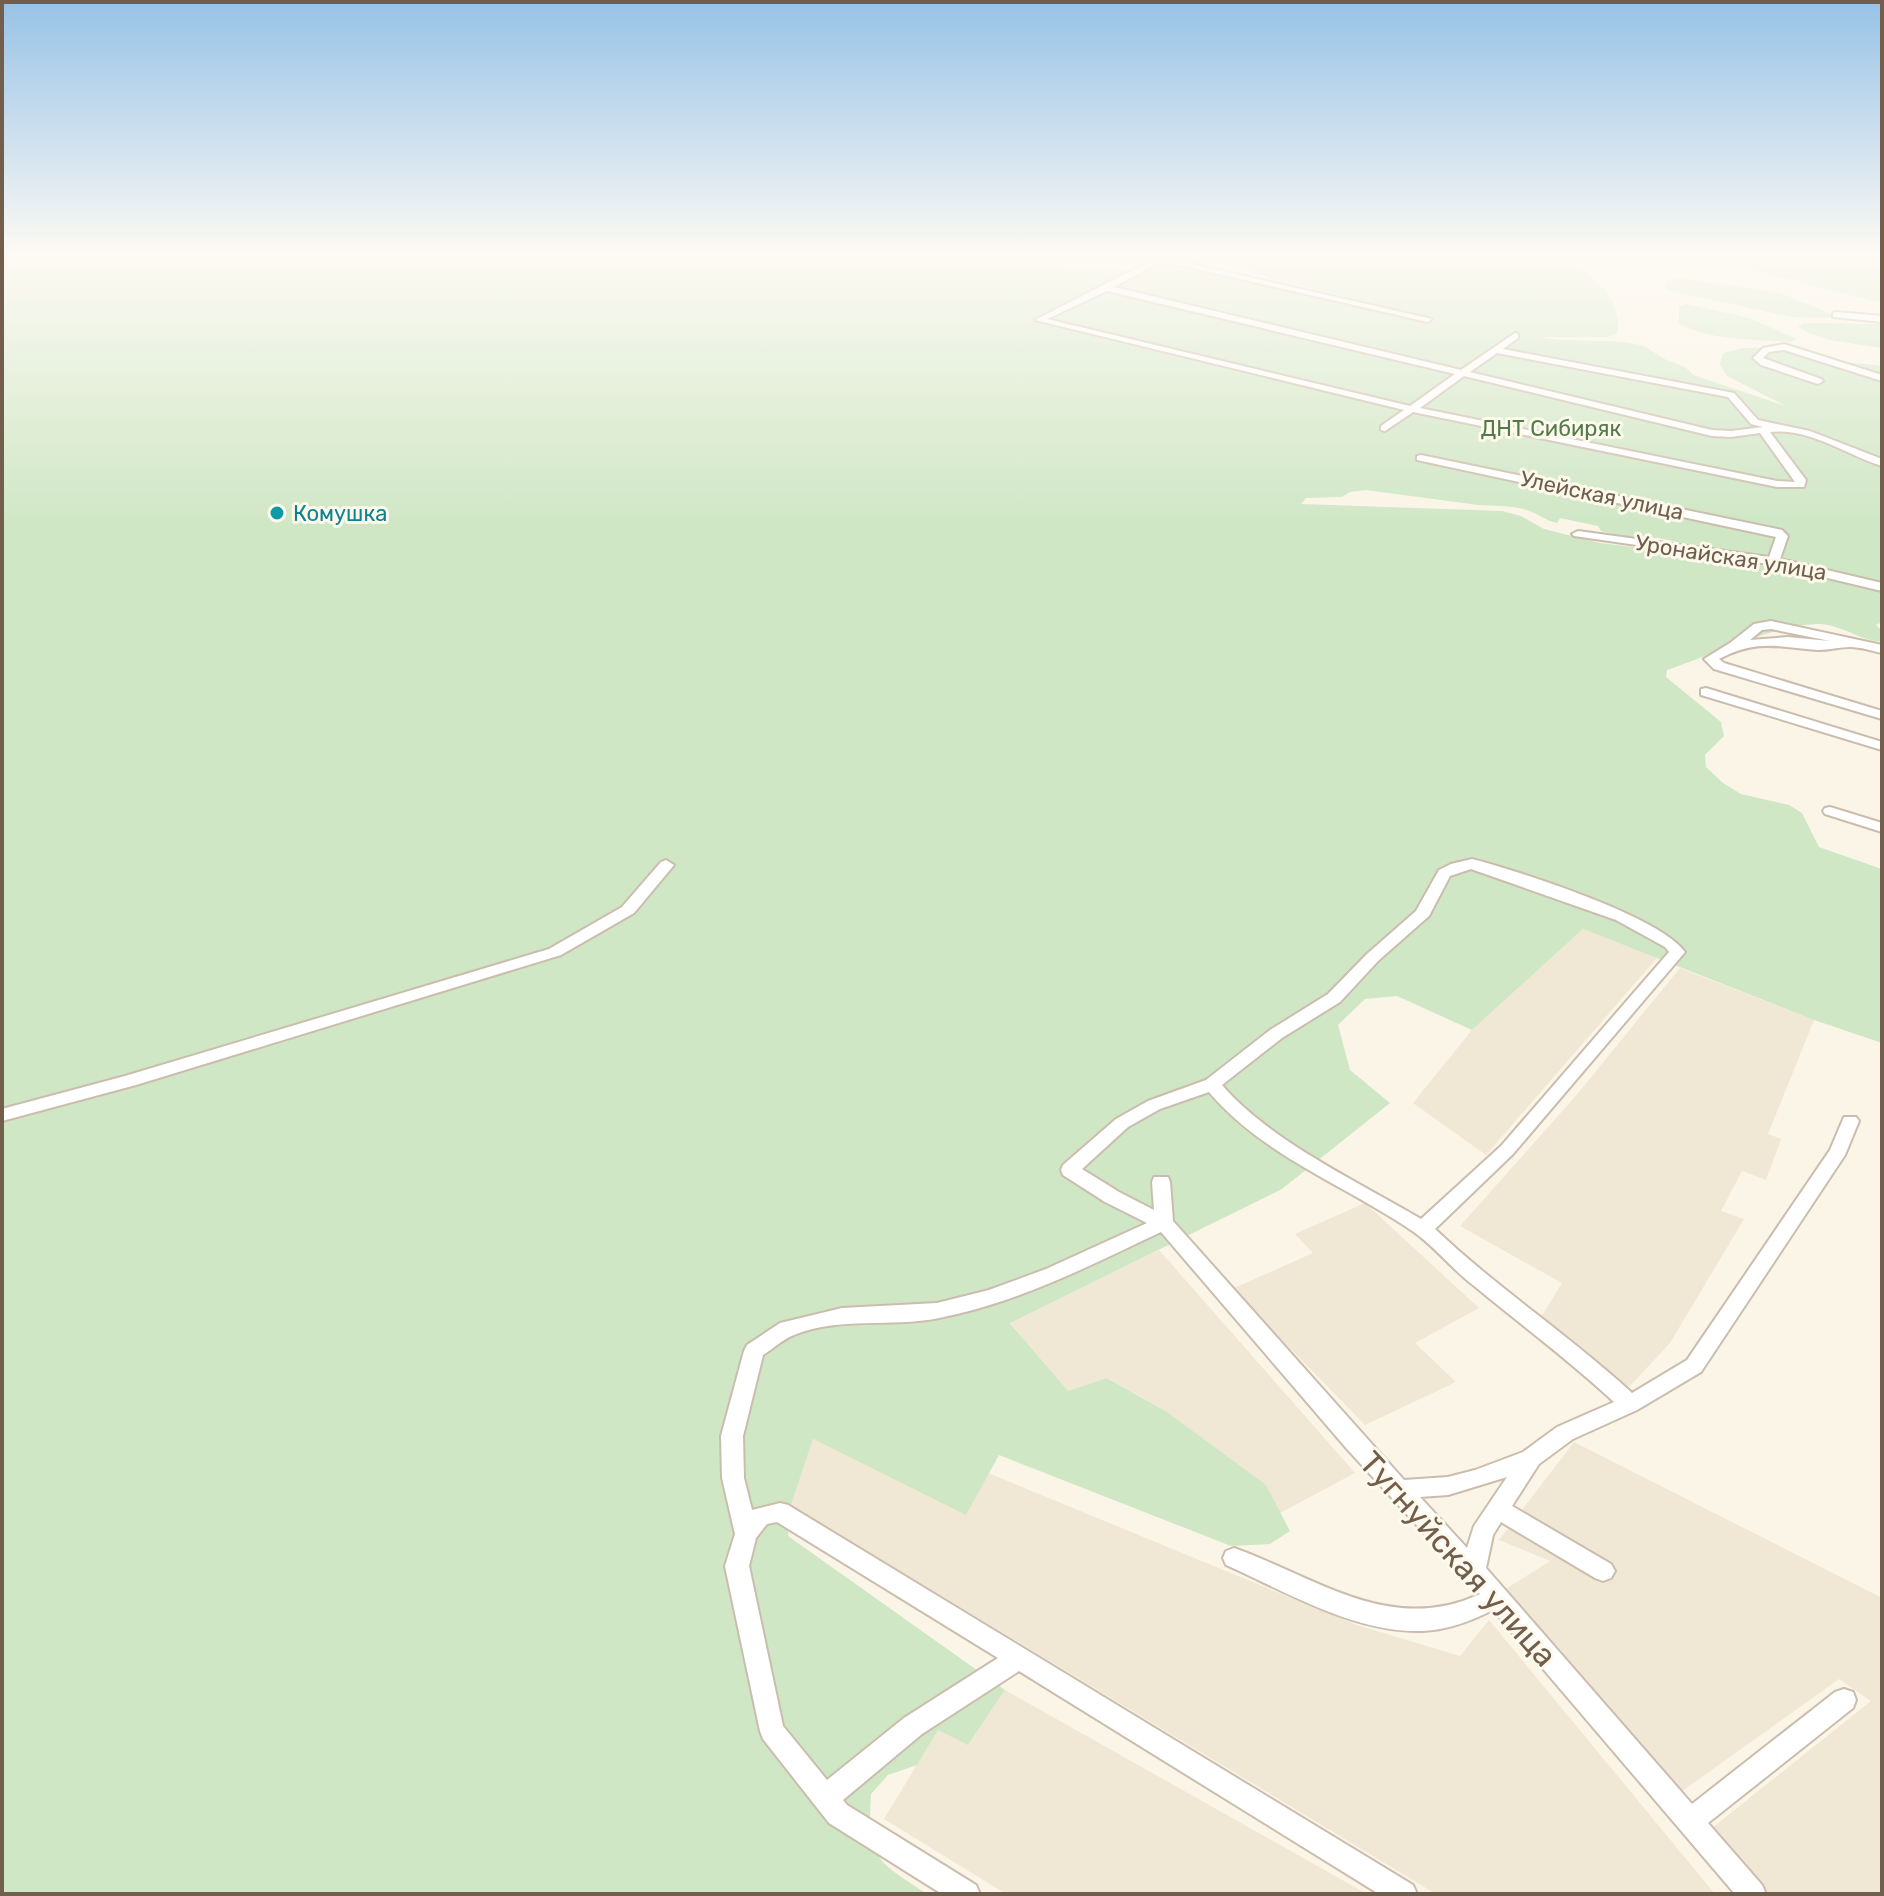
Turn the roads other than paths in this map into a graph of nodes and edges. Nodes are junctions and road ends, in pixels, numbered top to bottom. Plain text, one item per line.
1 (1141, 344) edge
2 (1347, 344) edge
3 (1503, 344) edge
4 (1496, 350) junction
5 (1465, 372) junction
6 (1882, 378) edge
7 (1818, 381) dead end
8 (1411, 409) junction
9 (1785, 427) junction
10 (1385, 428) dead end
11 (1764, 431) junction
12 (1421, 458) dead end
13 (1882, 463) edge
14 (1578, 534) dead end
15 (1773, 561) junction
16 (1882, 587) edge
17 (1882, 649) edge
18 (1706, 692) dead end
19 (1882, 715) edge
20 (1882, 729) edge
21 (1875, 744) edge
22 (1830, 811) dead end
23 (1881, 826) edge
24 (666, 865) dead end
25 (1212, 1084) junction
26 (2, 1115) edge
27 (1850, 1121) dead end
28 (1161, 1182) dead end
29 (1164, 1223) junction
30 (1423, 1229) junction
31 (1630, 1404) junction
32 (1531, 1458) junction
33 (1398, 1490) junction
34 (1498, 1509) junction
35 (746, 1534) junction
36 (1234, 1558) dead end
37 (1474, 1571) junction
38 (1603, 1571) dead end
39 (1496, 1598) junction
40 (1019, 1658) junction
41 (1844, 1700) dead end
42 (825, 1798) junction
43 (1689, 1822) junction
44 (967, 1894) edge
45 (1404, 1894) edge
46 (1753, 1894) edge

1 - 8 street
2 - 5 street
3 - 4 street
4 - 5 street
4 - 9 street
5 - 8 street
5 - 11 street
6 - 7 street
8 - 10 street
8 - 11 street
9 - 11 street
9 - 13 street
12 - 15 street, Улейская улица
14 - 15 street, Уронайская улица
15 - 16 street, Уронайская улица
17 - 19 street
18 - 21 street
20 - 21 street
22 - 23 street
24 - 26 street
25 - 29 street
25 - 30 street
25 - 30 street
27 - 31 street
28 - 29 street
29 - 33 street, Тугнуйская улица
29 - 35 street
30 - 31 street
31 - 32 street
32 - 33 street
32 - 34 street
33 - 37 street, Тугнуйская улица
34 - 37 street
34 - 38 street
35 - 40 street
35 - 42 street
36 - 39 street
37 - 39 street, Тугнуйская улица
39 - 43 street, Тугнуйская улица
40 - 42 street
40 - 45 street
41 - 43 street
42 - 44 street
43 - 46 street, Тугнуйская улица

